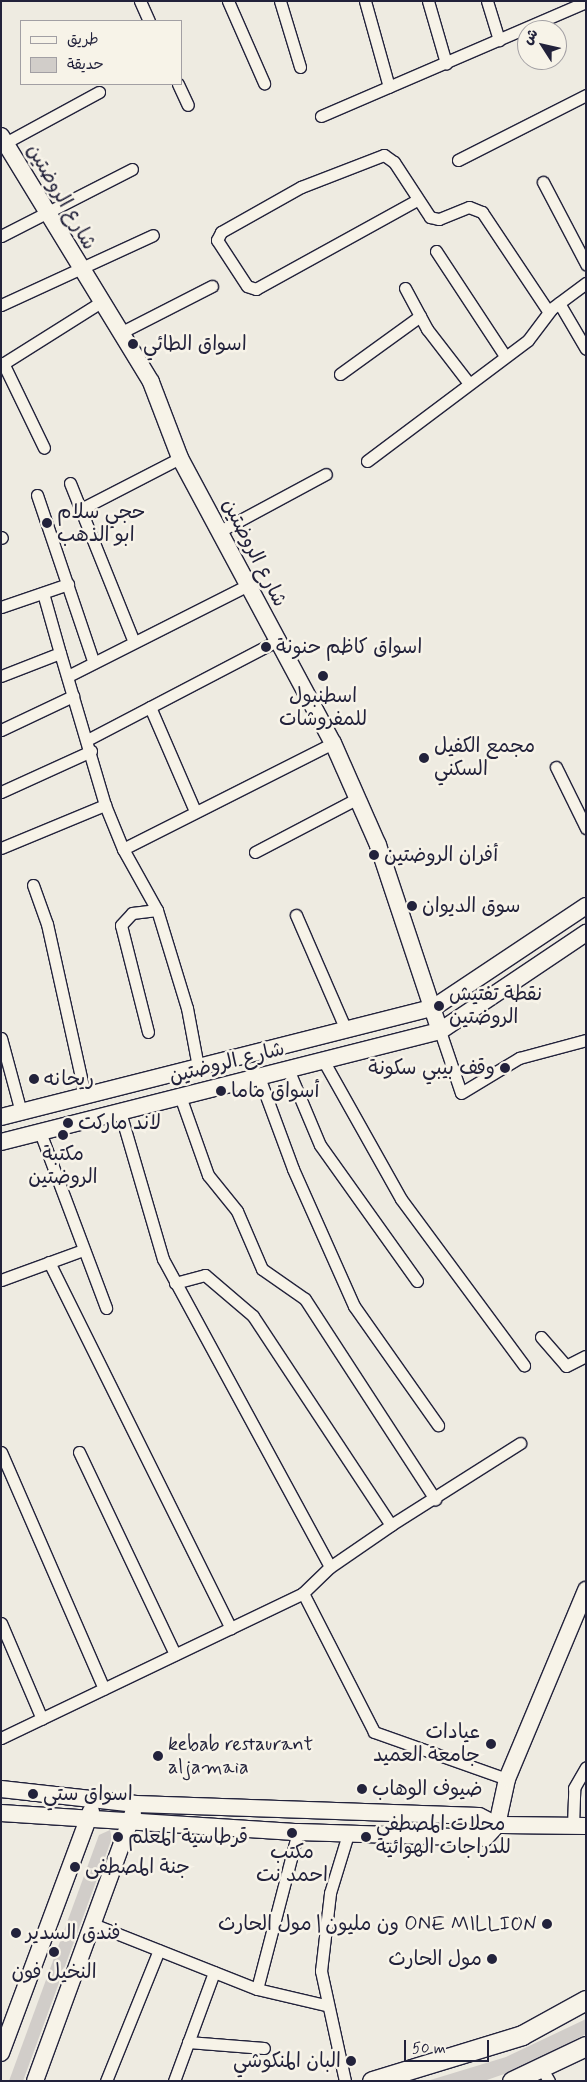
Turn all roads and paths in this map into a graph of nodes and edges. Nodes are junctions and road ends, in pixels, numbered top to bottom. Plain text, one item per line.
1 (140, 1) edge
2 (228, 1) edge
3 (280, 1) edge
4 (365, 1) edge
5 (428, 1) edge
6 (487, 1) edge
7 (586, 2) edge
8 (149, 20) edge
9 (499, 40) junction
10 (446, 64) junction
11 (300, 67) dead end
12 (264, 83) dead end
13 (178, 85) edge
14 (389, 87) junction
15 (99, 92) dead end
16 (586, 94) edge
17 (188, 105) dead end
18 (322, 116) dead end
19 (3, 140) edge
20 (458, 160) dead end
21 (132, 169) dead end
22 (543, 182) dead end
23 (416, 200) junction
24 (45, 214) junction
25 (153, 235) dead end
26 (1, 236) edge
27 (436, 251) dead end
28 (586, 264) edge
29 (78, 268) junction
30 (586, 283) edge
31 (212, 286) dead end
32 (405, 288) dead end
33 (101, 302) junction
34 (559, 303) junction
35 (1, 305) edge
36 (548, 311) junction
37 (420, 316) junction
38 (122, 332) junction
39 (586, 349) edge
40 (505, 356) junction
41 (2, 364) edge
42 (340, 374) dead end
43 (468, 382) junction
44 (44, 448) dead end
45 (180, 458) junction
46 (367, 460) dead end
47 (326, 474) dead end
48 (70, 483) dead end
49 (37, 495) dead end
50 (80, 509) junction
51 (220, 531) junction
52 (68, 584) junction
53 (246, 586) junction
54 (43, 592) junction
55 (1, 607) edge
56 (276, 641) junction
57 (134, 642) junction
58 (60, 653) junction
59 (94, 663) junction
60 (1, 676) edge
61 (68, 676) junction
62 (73, 696) junction
63 (150, 707) junction
64 (1, 730) edge
65 (333, 744) junction
66 (89, 745) junction
67 (556, 767) dead end
68 (1, 792) edge
69 (356, 799) junction
70 (105, 804) junction
71 (195, 812) junction
72 (586, 828) edge
73 (1, 848) edge
74 (123, 849) junction
75 (255, 852) dead end
76 (33, 885) dead end
77 (586, 906) edge
78 (157, 910) junction
79 (296, 915) dead end
80 (586, 933) edge
81 (433, 1008) junction
82 (346, 1030) junction
83 (440, 1031) junction
84 (148, 1032) dead end
85 (1, 1038) edge
86 (586, 1040) edge
87 (322, 1060) junction
88 (198, 1067) junction
89 (288, 1069) junction
90 (259, 1077) junction
91 (85, 1096) junction
92 (180, 1096) junction
93 (21, 1112) junction
94 (120, 1112) junction
95 (1, 1117) edge
96 (40, 1132) junction
97 (1, 1142) edge
98 (83, 1250) junction
99 (49, 1262) junction
100 (1, 1280) edge
101 (417, 1281) dead end
102 (175, 1283) junction
103 (106, 1308) dead end
104 (540, 1337) dead end
105 (586, 1356) edge
106 (524, 1365) dead end
107 (438, 1424) dead end
108 (520, 1444) dead end
109 (1, 1452) edge
110 (79, 1452) dead end
111 (435, 1499) junction
112 (391, 1525) junction
113 (330, 1568) junction
114 (586, 1590) edge
115 (303, 1593) junction
116 (1, 1623) edge
117 (231, 1628) junction
118 (175, 1654) junction
119 (104, 1689) junction
120 (42, 1718) junction
121 (2, 1735) edge
122 (586, 1767) edge
123 (507, 1779) junction
124 (1, 1789) edge
125 (95, 1799) junction
126 (136, 1804) junction
127 (1, 1813) edge
128 (89, 1820) junction
129 (130, 1822) junction
130 (497, 1825) junction
131 (579, 1826) edge
132 (298, 1832) junction
133 (348, 1834) junction
134 (93, 1924) junction
135 (159, 1950) junction
136 (214, 1972) junction
137 (257, 1989) junction
138 (586, 2000) edge
139 (325, 2005) junction
140 (188, 2042) junction
141 (586, 2046) edge
142 (264, 2048) dead end
143 (2, 2049) edge
144 (546, 2075) edge
145 (35, 2081) edge
146 (106, 2081) edge
147 (174, 2081) edge
148 (345, 2081) edge
149 (372, 2081) edge
150 (512, 2081) edge

1 - 8 street
2 - 12 street
3 - 11 street
4 - 14 street
5 - 10 street
6 - 9 street
7 - 9 street
9 - 10 street
10 - 14 street
13 - 17 street
14 - 18 street
15 - 19 street
16 - 20 street
19 - 24 main road, شارع الروضتين
21 - 24 street
22 - 28 street
23 - 23 street
23 - 36 street
24 - 26 street
24 - 29 main road, شارع الروضتين
25 - 29 street
27 - 40 street
29 - 33 main road, شارع الروضتين
29 - 35 street
30 - 34 street
31 - 38 street
32 - 37 street
33 - 38 main road, شارع الروضتين
33 - 41 street
34 - 36 street
34 - 39 street
36 - 40 street
37 - 42 street
37 - 43 street
38 - 45 main road, شارع الروضتين
40 - 43 street
41 - 44 street
43 - 46 street
45 - 50 street
45 - 51 main road, شارع الروضتين
47 - 51 street
48 - 50 street
49 - 52 street
50 - 57 street
51 - 53 main road, شارع الروضتين
52 - 54 street
52 - 59 street
53 - 56 main road, شارع الروضتين
53 - 57 street
54 - 55 street
54 - 58 street
56 - 63 street
56 - 65 main road, شارع الروضتين
57 - 59 street
58 - 60 street
58 - 61 street
59 - 61 street
61 - 62 street
62 - 64 street
62 - 66 street
63 - 66 street
63 - 71 street
65 - 69 main road, شارع الروضتين
65 - 71 street
66 - 68 street
66 - 70 street
67 - 72 street
69 - 75 street
69 - 81 main road, شارع الروضتين
70 - 73 street
70 - 74 street
71 - 74 street
74 - 78 street
76 - 91 street
77 - 81 main road
78 - 84 street
78 - 88 street
79 - 82 street
80 - 83 main road
81 - 82 main road, شارع الروضتين
81 - 83 main road, شارع الروضتين
82 - 88 main road, شارع الروضتين
83 - 86 street
83 - 87 main road, شارع الروضتين
85 - 93 street
87 - 89 main road, شارع الروضتين
87 - 106 street
88 - 91 main road, شارع الروضتين
89 - 90 main road, شارع الروضتين
89 - 101 street
90 - 92 main road, شارع الروضتين
90 - 107 street
91 - 93 main road, شارع الروضتين
92 - 94 main road, شارع الروضتين
92 - 111 street
93 - 95 main road, شارع الروضتين
94 - 96 main road, شارع الروضتين
94 - 102 street
96 - 97 main road, شارع الروضتين
96 - 98 street
98 - 99 street
98 - 103 street
99 - 100 street
99 - 117 street
102 - 112 street
102 - 113 street
104 - 105 street
108 - 111 street
109 - 119 street
110 - 118 street
111 - 112 street
112 - 113 street
113 - 115 street
114 - 123 main road
115 - 117 street
115 - 123 street
116 - 120 street
117 - 118 street
118 - 119 street
119 - 120 street
120 - 121 street
122 - 131 street
123 - 130 main road
124 - 125 main road
125 - 126 main road
125 - 128 main road
126 - 129 main road
126 - 130 main road
127 - 128 main road
128 - 129 main road
128 - 143 main road
129 - 132 main road
129 - 134 main road
130 - 131 main road
130 - 133 main road
132 - 133 main road
132 - 137 street
133 - 139 street
134 - 135 street
134 - 145 main road
135 - 136 street
135 - 146 street
136 - 137 street
136 - 140 street
137 - 139 street
138 - 149 main road
139 - 148 street
140 - 142 street
140 - 147 street
141 - 144 main road
144 - 150 main road

